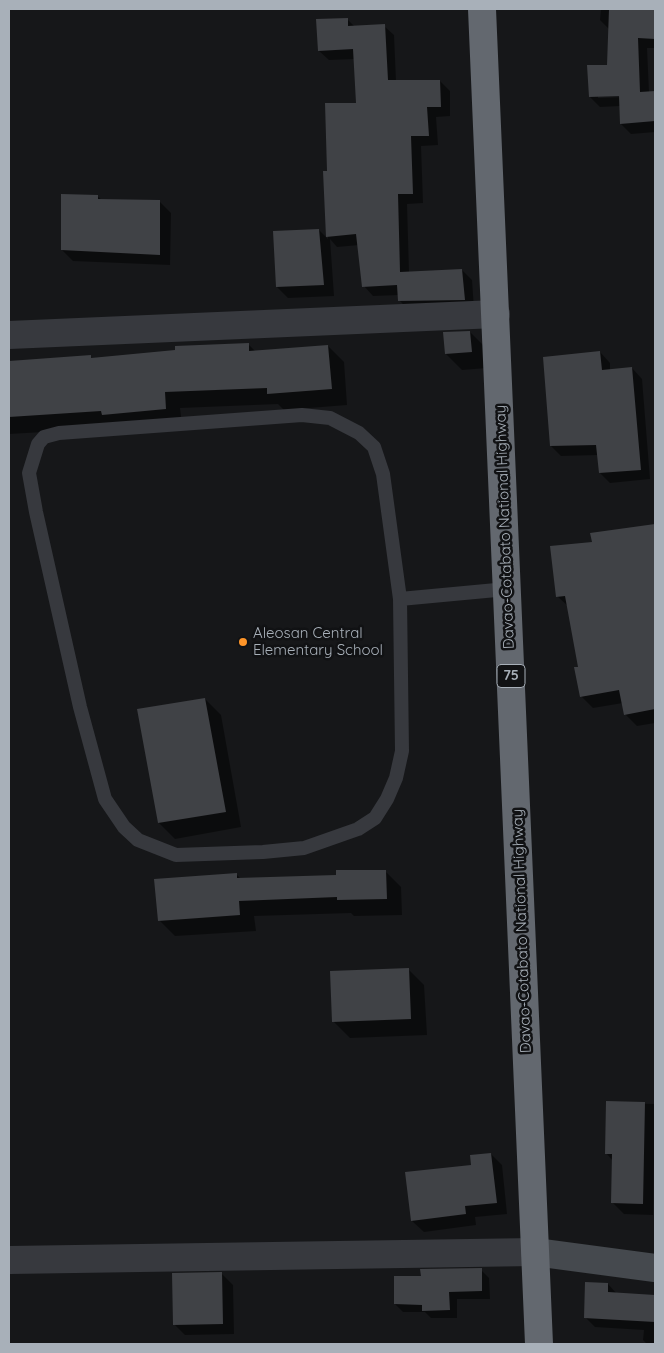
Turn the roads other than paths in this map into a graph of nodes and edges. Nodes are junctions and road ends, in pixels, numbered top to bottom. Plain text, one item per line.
1 (482, 9) edge
2 (496, 314) junction
3 (9, 335) edge
4 (507, 590) junction
5 (400, 599) junction
6 (535, 1252) junction
7 (9, 1260) edge
8 (655, 1268) edge
9 (539, 1344) edge

1 - 2 highway, Davao-Cotabato National Highway / 75
2 - 3 street
2 - 4 highway, Davao-Cotabato National Highway / 75
4 - 5 lane
4 - 6 highway, Davao-Cotabato National Highway / 75
5 - 5 lane
6 - 7 street
6 - 8 street
6 - 9 highway, Davao-Cotabato National Highway / 75

